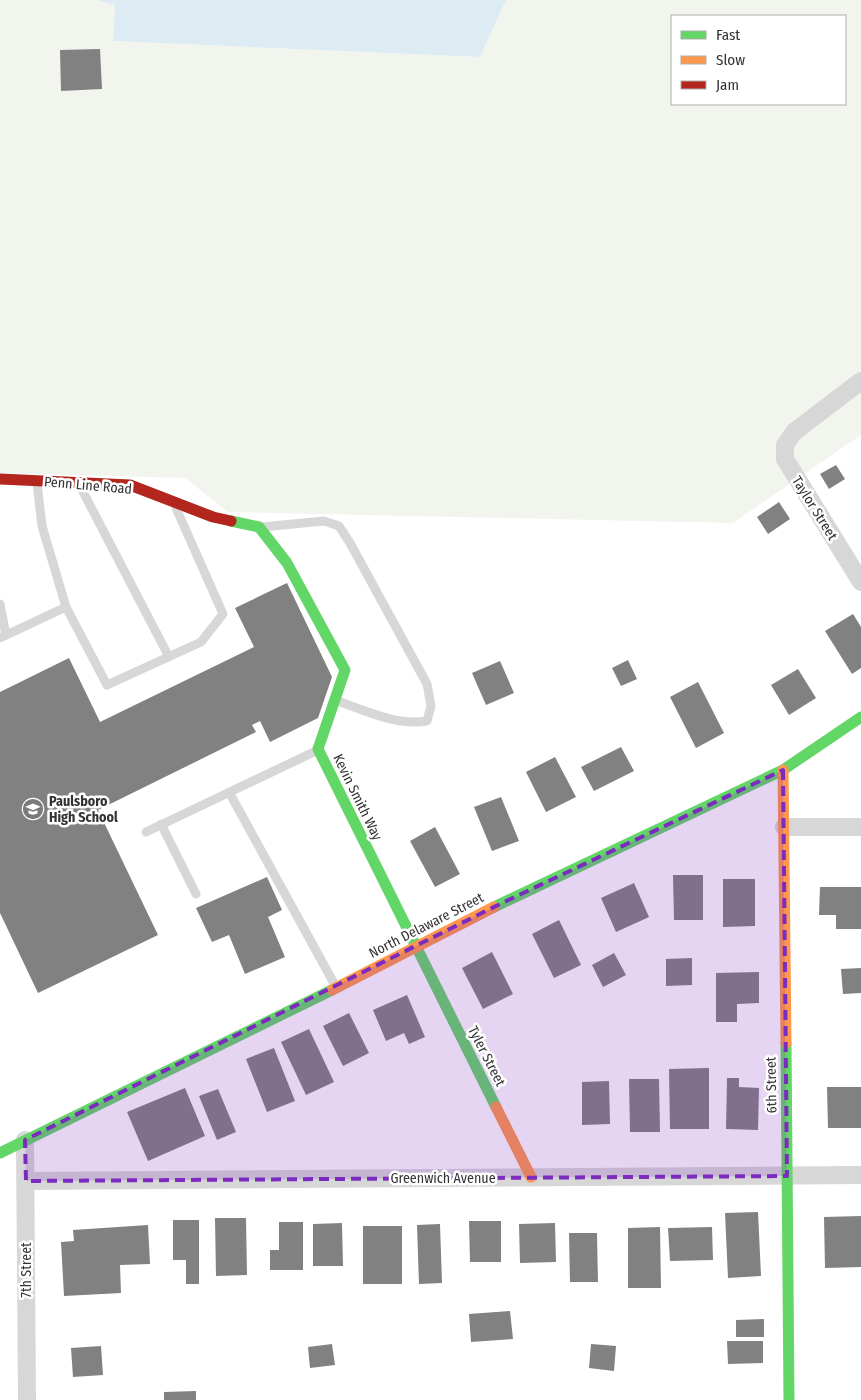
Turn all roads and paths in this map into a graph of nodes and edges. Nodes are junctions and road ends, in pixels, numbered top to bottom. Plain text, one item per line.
1 (861, 381) edge
2 (0, 479) edge
3 (37, 481) junction
4 (79, 483) junction
5 (173, 502) junction
6 (259, 527) junction
7 (861, 582) edge
8 (0, 604) edge
9 (66, 607) junction
10 (3, 637) edge
11 (169, 657) junction
12 (335, 700) junction
13 (861, 717) edge
14 (318, 750) junction
15 (783, 770) junction
16 (229, 792) junction
17 (161, 824) junction
18 (784, 827) junction
19 (861, 827) edge
20 (146, 832) dead end
21 (196, 894) dead end
22 (416, 948) junction
23 (336, 988) junction
24 (25, 1140) junction
25 (0, 1153) edge
26 (861, 1175) edge
27 (787, 1176) junction
28 (531, 1178) junction
29 (26, 1181) junction
30 (27, 1400) edge
31 (789, 1400) edge

1 - 7 street, Taylor Street
2 - 3 street, Penn Line Road
3 - 4 street, Penn Line Road
3 - 9 lane
4 - 5 street, Penn Line Road
4 - 11 lane
5 - 6 street, Penn Line Road
5 - 11 lane
6 - 12 street, Kevin Smith Way
6 - 12 lane
8 - 10 lane
9 - 10 lane
9 - 11 lane
12 - 14 street, Kevin Smith Way
13 - 15 street, North Delaware Street
14 - 16 lane
14 - 22 street, Kevin Smith Way
15 - 18 street, 6th Street
15 - 22 street, North Delaware Street
16 - 17 lane
16 - 23 lane
17 - 20 lane
17 - 21 lane
18 - 19 street
18 - 27 street, 6th Street
22 - 23 street, North Delaware Street
22 - 28 street, Tyler Street
23 - 24 street, North Delaware Street
24 - 25 street, North Delaware Street
24 - 29 street, 7th Street
26 - 27 street, Greenwich Avenue
27 - 28 street, Greenwich Avenue
27 - 31 street, 6th Street
28 - 29 street, Greenwich Avenue
29 - 30 street, 7th Street

